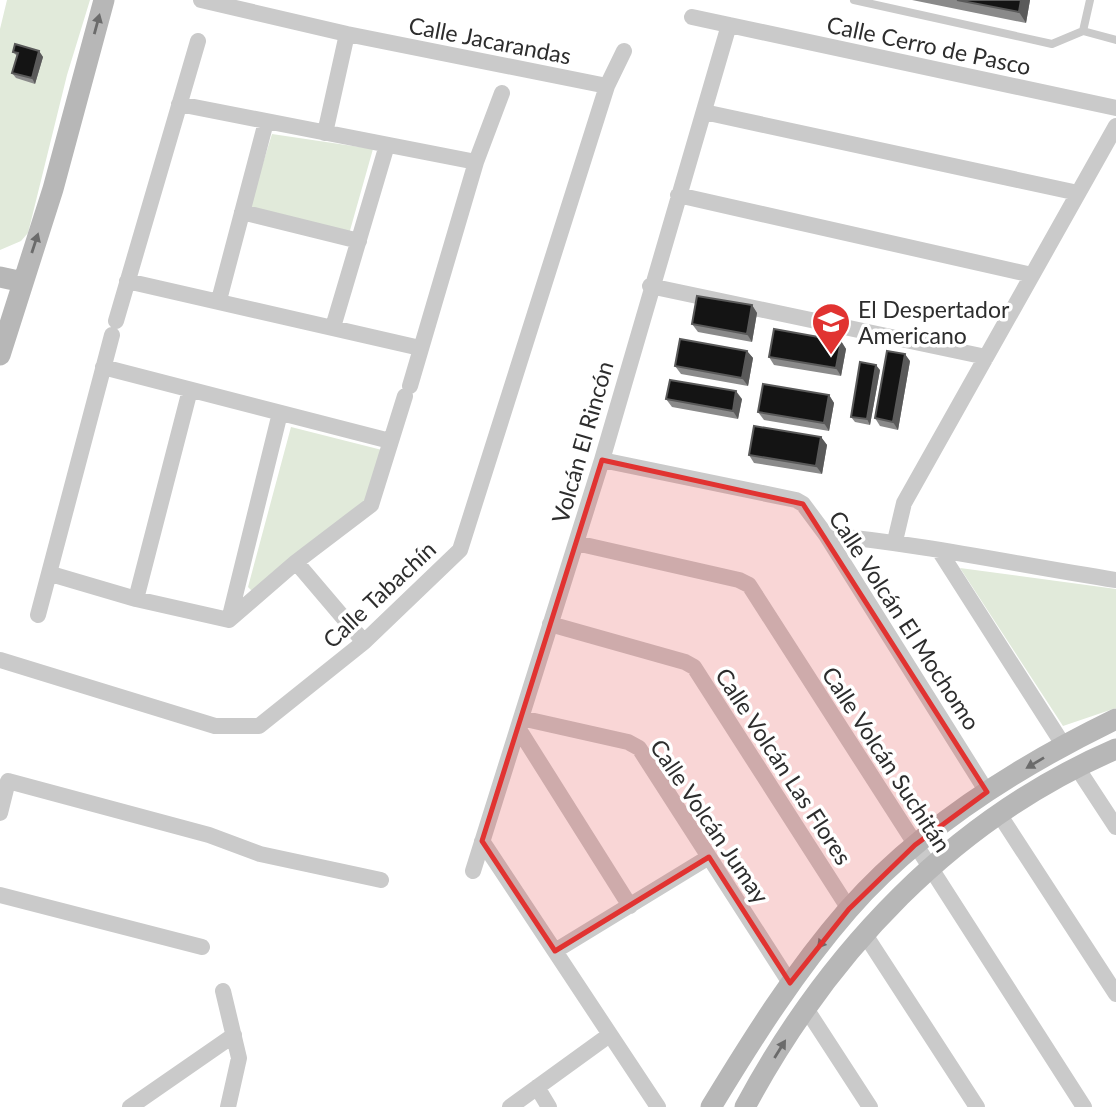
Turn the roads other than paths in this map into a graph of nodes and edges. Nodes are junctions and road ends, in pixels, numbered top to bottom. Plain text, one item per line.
1 (104, 0) edge
2 (201, 0) edge
3 (854, 0) edge
4 (1090, 0) edge
5 (692, 17) dead end
6 (729, 25) junction
7 (1083, 31) junction
8 (347, 34) junction
9 (1116, 40) edge
10 (198, 41) dead end
11 (624, 51) dead end
12 (607, 86) junction
13 (502, 93) dead end
14 (179, 104) junction
15 (1116, 108) edge
16 (704, 112) junction
17 (266, 121) junction
18 (1116, 126) edge
19 (325, 133) junction
20 (387, 145) junction
21 (476, 162) junction
22 (1078, 193) junction
23 (678, 195) junction
24 (242, 212) junction
25 (359, 241) junction
26 (1032, 275) junction
27 (0, 277) edge
28 (127, 281) junction
29 (23, 282) junction
30 (650, 286) junction
31 (219, 300) junction
32 (333, 327) junction
33 (420, 348) junction
34 (0, 355) edge
35 (986, 357) junction
36 (103, 367) junction
37 (190, 390) junction
38 (280, 413) junction
39 (390, 442) junction
40 (602, 460) junction
41 (826, 534) junction
42 (895, 541) junction
43 (576, 543) junction
44 (940, 552) junction
45 (296, 562) junction
46 (51, 574) junction
47 (1116, 580) edge
48 (136, 599) junction
49 (38, 615) dead end
50 (229, 620) junction
51 (550, 624) junction
52 (364, 642) junction
53 (0, 660) edge
54 (1116, 719) edge
55 (520, 723) junction
56 (1064, 746) junction
57 (1116, 749) edge
58 (1076, 766) junction
59 (987, 792) junction
60 (0, 813) edge
61 (999, 814) junction
62 (1116, 827) edge
63 (482, 841) junction
64 (915, 845) junction
65 (709, 857) junction
66 (929, 866) junction
67 (473, 872) dead end
68 (381, 880) dead end
69 (0, 895) edge
70 (630, 906) junction
71 (849, 909) junction
72 (864, 933) junction
73 (202, 947) dead end
74 (555, 951) junction
75 (790, 983) junction
76 (223, 991) dead end
77 (1116, 994) edge
78 (805, 1007) junction
79 (234, 1035) junction
80 (608, 1036) junction
81 (537, 1087) junction
82 (753, 1102) edge
83 (130, 1107) edge
84 (228, 1107) edge
85 (510, 1107) edge
86 (549, 1107) edge
87 (658, 1107) edge
88 (711, 1107) edge
89 (870, 1107) edge
90 (977, 1107) edge
91 (1084, 1107) edge

29 -> 1 street
2 - 8 street, Calle Jacarandas
3 - 7 lane
4 - 7 lane
5 - 6 street, Calle Cerro de Pasco
6 - 15 street, Calle Cerro de Pasco
6 - 16 street, Volcán El Rincón
7 - 9 lane
8 - 12 street, Calle Jacarandas
8 - 19 street
10 - 14 street
11 - 12 street, Calle Tabachín
12 - 52 street, Calle Tabachín
13 - 21 street
14 - 17 street
14 - 28 street
16 - 22 street
16 - 23 street, Volcán El Rincón
17 - 19 street
17 - 24 street
18 - 22 street
19 - 20 street
20 - 21 street
20 - 25 street
21 - 33 street
22 - 26 street
23 - 26 street
23 - 30 street, Volcán El Rincón
24 - 25 street
24 - 31 street
25 - 32 street
26 - 35 street
27 - 29 street
28 - 31 street
28 - 36 street
29 - 34 street
30 - 35 street
30 - 40 street, Volcán El Rincón
31 - 32 street
32 - 33 street
33 - 39 street
35 - 42 street
36 - 37 street
36 - 46 street
37 - 38 street
37 - 48 street
38 - 39 street
38 - 50 street
39 - 45 street
40 - 41 street, Calle Volcán El Mochomo
40 - 43 street, Volcán El Rincón
41 - 42 street
41 - 59 street, Calle Volcán El Mochomo
42 - 44 street
43 - 51 street, Volcán El Rincón
43 - 64 street, Calle Volcán Suchitán
44 - 47 street
44 - 56 street
45 - 50 street
45 - 52 street
46 - 48 street
46 - 49 street
48 - 50 street
51 - 55 street, Volcán El Rincón
51 - 71 street, Calle Volcán Las Flores
52 - 53 street, Calle Tabachín
54 - 56 street
55 - 63 street, Volcán El Rincón
55 - 65 street, Calle Volcán Jumay
55 - 70 street
56 -> 59 street
57 - 58 street
58 - 61 street
58 - 62 street
59 - 64 street
60 - 68 street
61 - 66 street
61 - 77 street
63 - 67 street, Volcán El Rincón
63 - 74 street
64 - 66 street, Calle Volcán Suchitán
64 - 71 street
65 - 70 street
65 - 75 street, Calle Volcán Jumay
66 - 72 street
66 - 91 street, Calle Volcán Suchitán
69 - 73 street
70 - 74 street
71 -> 75 street
72 - 78 street
72 - 90 street
74 - 80 street
75 - 88 street
76 - 79 street
82 -> 78 street
78 - 89 street
79 - 83 street
79 - 84 street
80 - 81 street
80 - 87 street
81 - 85 street
81 - 86 street

